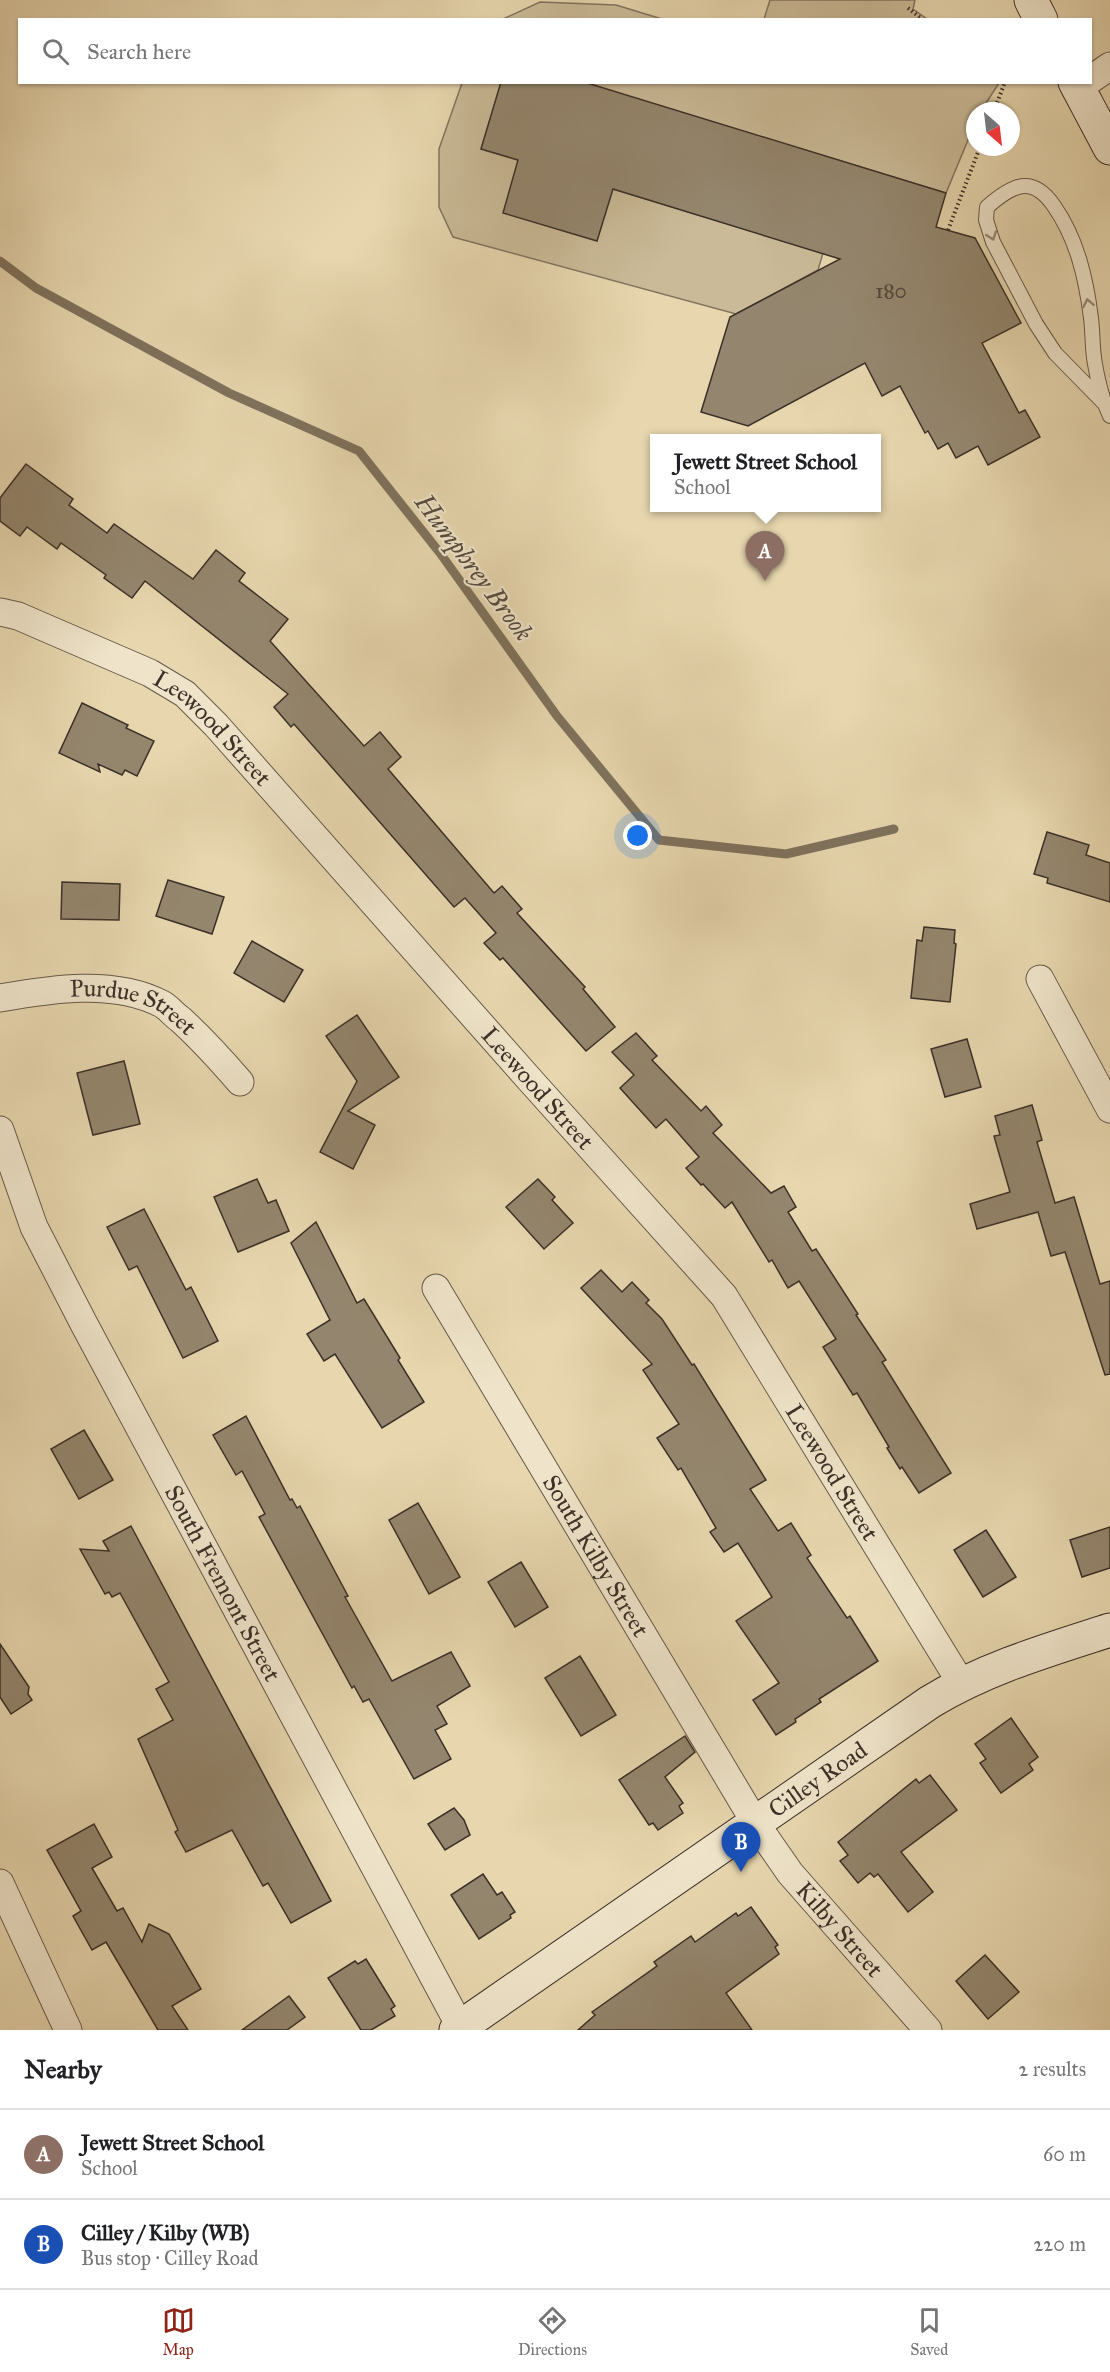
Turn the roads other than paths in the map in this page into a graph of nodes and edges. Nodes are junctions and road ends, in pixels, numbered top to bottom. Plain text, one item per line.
1 (1031, 0) edge
2 (1040, 18) edge
3 (1110, 66) edge
4 (1092, 77) edge
5 (1082, 84) edge
6 (1110, 148) edge
7 (1103, 402) junction
8 (1110, 416) edge
9 (0, 612) edge
10 (1040, 979) dead end
11 (0, 998) edge
12 (240, 1082) dead end
13 (1110, 1109) edge
14 (0, 1130) edge
15 (436, 1288) dead end
16 (1110, 1630) edge
17 (961, 1683) junction
18 (756, 1824) junction
19 (0, 1883) edge
20 (460, 2029) edge
21 (68, 2030) edge
22 (928, 2030) edge

1 - 2 street
3 - 4 street
5 - 6 street
7 -> 7 lane
7 - 8 lane
9 - 17 street, Leewood Street
10 - 13 street
11 - 12 street, Purdue Street
14 - 20 street, South Fremont Street
15 - 18 street, South Kilby Street
16 - 17 street, Cilley Road
17 - 18 street, Cilley Road
18 - 20 street, Cilley Road
18 - 22 street, Kilby Street
19 - 21 street

